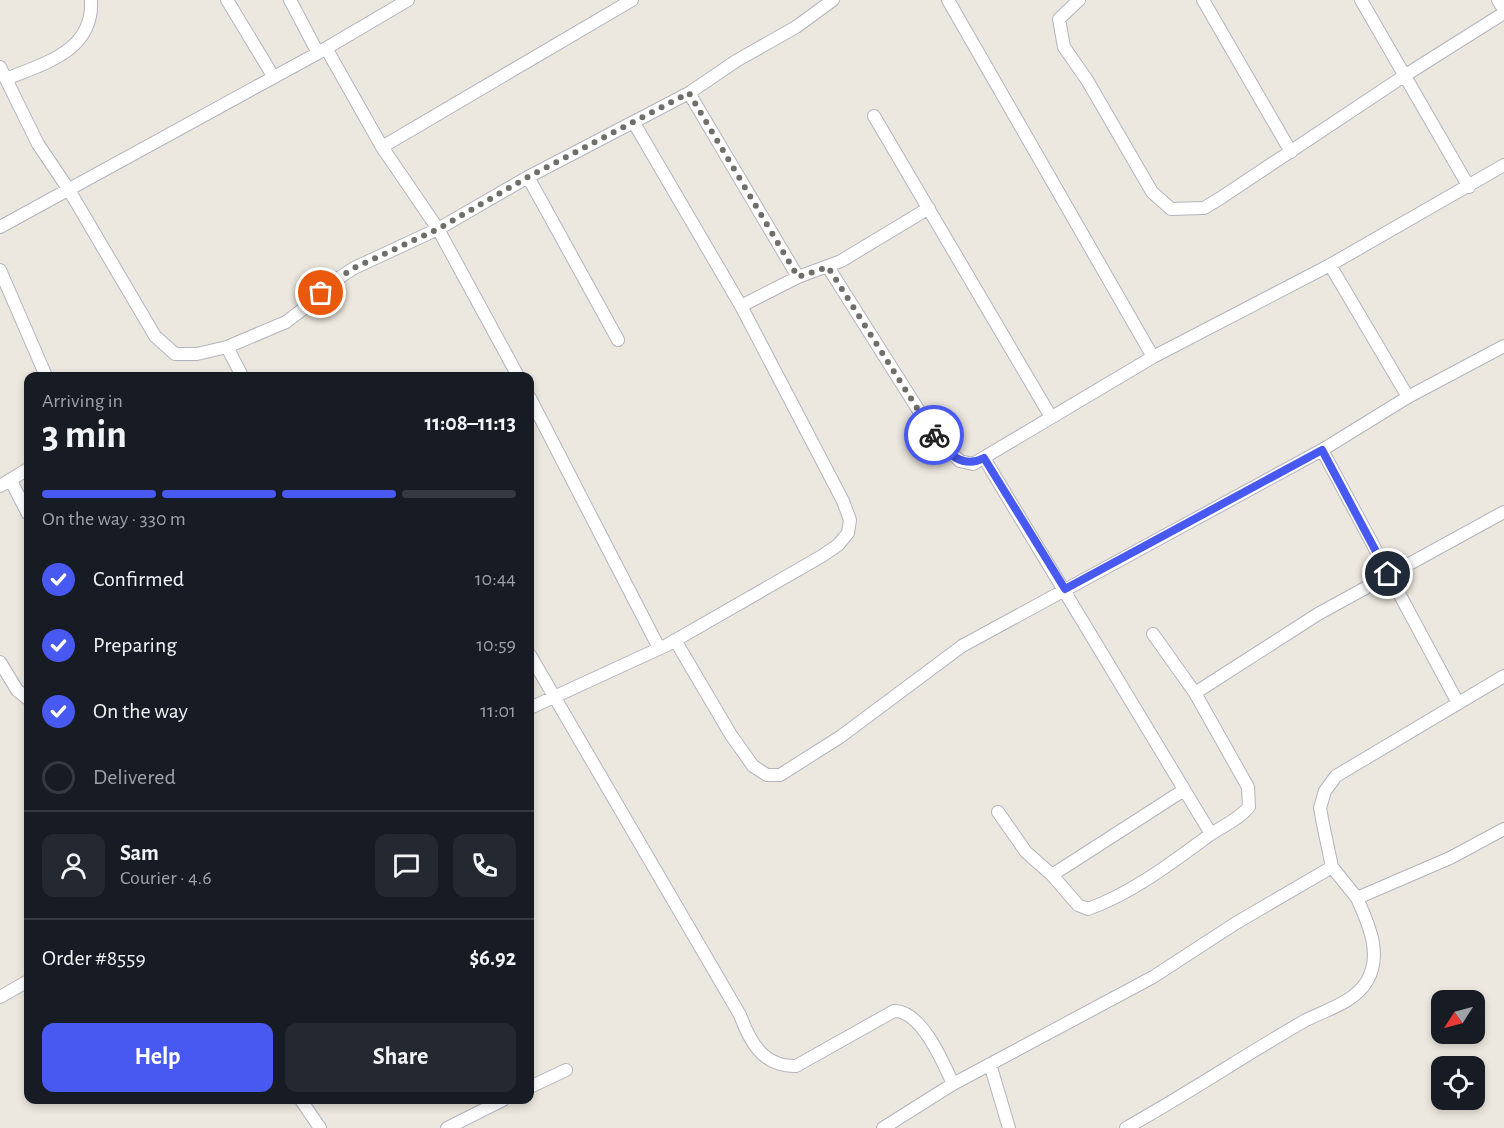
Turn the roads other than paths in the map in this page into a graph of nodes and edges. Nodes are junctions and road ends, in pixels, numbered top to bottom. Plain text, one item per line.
1 (91, 0) edge
2 (227, 0) edge
3 (290, 0) edge
4 (408, 0) edge
5 (632, 0) edge
6 (833, 0) edge
7 (948, 0) edge
8 (1079, 0) edge
9 (1203, 0) edge
10 (1361, 0) edge
11 (1498, 0) edge
12 (1504, 12) edge
13 (322, 51) junction
14 (0, 67) edge
15 (1404, 75) junction
16 (273, 76) junction
17 (6, 79) junction
18 (689, 93) junction
19 (874, 116) dead end
20 (634, 123) junction
21 (382, 147) junction
22 (1291, 152) junction
23 (1504, 165) edge
24 (528, 177) junction
25 (1469, 187) junction
26 (69, 190) junction
27 (929, 208) junction
28 (0, 227) edge
29 (438, 229) junction
30 (1330, 264) junction
31 (828, 267) junction
32 (0, 270) edge
33 (798, 277) junction
34 (741, 306) junction
35 (618, 340) dead end
36 (1504, 346) edge
37 (227, 347) junction
38 (1153, 357) junction
39 (44, 372) edge
40 (240, 372) edge
41 (516, 372) edge
42 (1407, 397) junction
43 (534, 406) edge
44 (1051, 417) junction
45 (1322, 450) junction
46 (984, 458) junction
47 (24, 471) edge
48 (5, 483) edge
49 (24, 509) edge
50 (1504, 512) edge
51 (1388, 574) junction
52 (1065, 589) junction
53 (1153, 634) dead end
54 (675, 640) junction
55 (659, 648) junction
56 (0, 662) edge
57 (534, 663) edge
58 (1504, 676) edge
59 (1195, 693) junction
60 (24, 696) edge
61 (551, 696) junction
62 (1458, 703) junction
63 (534, 706) edge
64 (1184, 789) junction
65 (998, 812) dead end
66 (1504, 829) edge
67 (1211, 834) junction
68 (1332, 867) junction
69 (1052, 875) junction
70 (1357, 898) junction
71 (24, 983) edge
72 (0, 997) edge
73 (990, 1064) junction
74 (566, 1070) dead end
75 (953, 1084) junction
76 (534, 1085) edge
77 (304, 1104) edge
78 (494, 1104) edge
79 (320, 1128) edge
80 (447, 1128) edge
81 (883, 1128) edge
82 (1009, 1128) edge
83 (1126, 1128) edge

1 - 17 street
2 - 16 street
3 - 13 street
4 - 13 street
5 - 21 street
6 - 18 street
7 - 38 street
8 - 22 street
9 - 22 street
10 - 15 street
11 - 12 street
12 - 15 street
13 - 16 street
13 - 21 street
14 - 17 street
15 - 22 street
15 - 25 street
16 - 26 street
17 - 26 street
18 - 20 street
18 - 33 street
19 - 27 street
20 - 24 street
20 - 34 street
21 - 29 street
23 - 25 street
24 - 29 street
24 - 35 street
25 - 30 street
26 - 28 street
26 - 37 street
27 - 31 street
27 - 44 street
29 - 37 street
29 - 41 street
30 - 38 street
30 - 42 street
31 - 33 street
31 - 46 street
32 - 39 street
33 - 34 street
34 - 54 street
36 - 42 street
37 - 40 street
38 - 44 street
42 - 45 street
43 - 55 street
44 - 46 street
45 - 51 street
45 - 52 street
46 - 52 street
47 - 48 street
48 - 49 street
50 - 51 street
51 - 59 street
51 - 62 street
52 - 54 street
52 - 64 street
53 - 59 street
54 - 55 street
55 - 61 street
56 - 60 street
57 - 61 street
58 - 62 street
59 - 67 street
61 - 63 street
61 - 75 street
62 - 68 street
64 - 67 street
64 - 69 street
65 - 69 street
66 - 70 street
67 - 69 street
68 - 70 street
68 - 73 street
70 - 83 street
71 - 72 street
73 - 75 street
73 - 82 street
74 - 76 street
75 - 81 street
77 - 79 street
78 - 80 street

